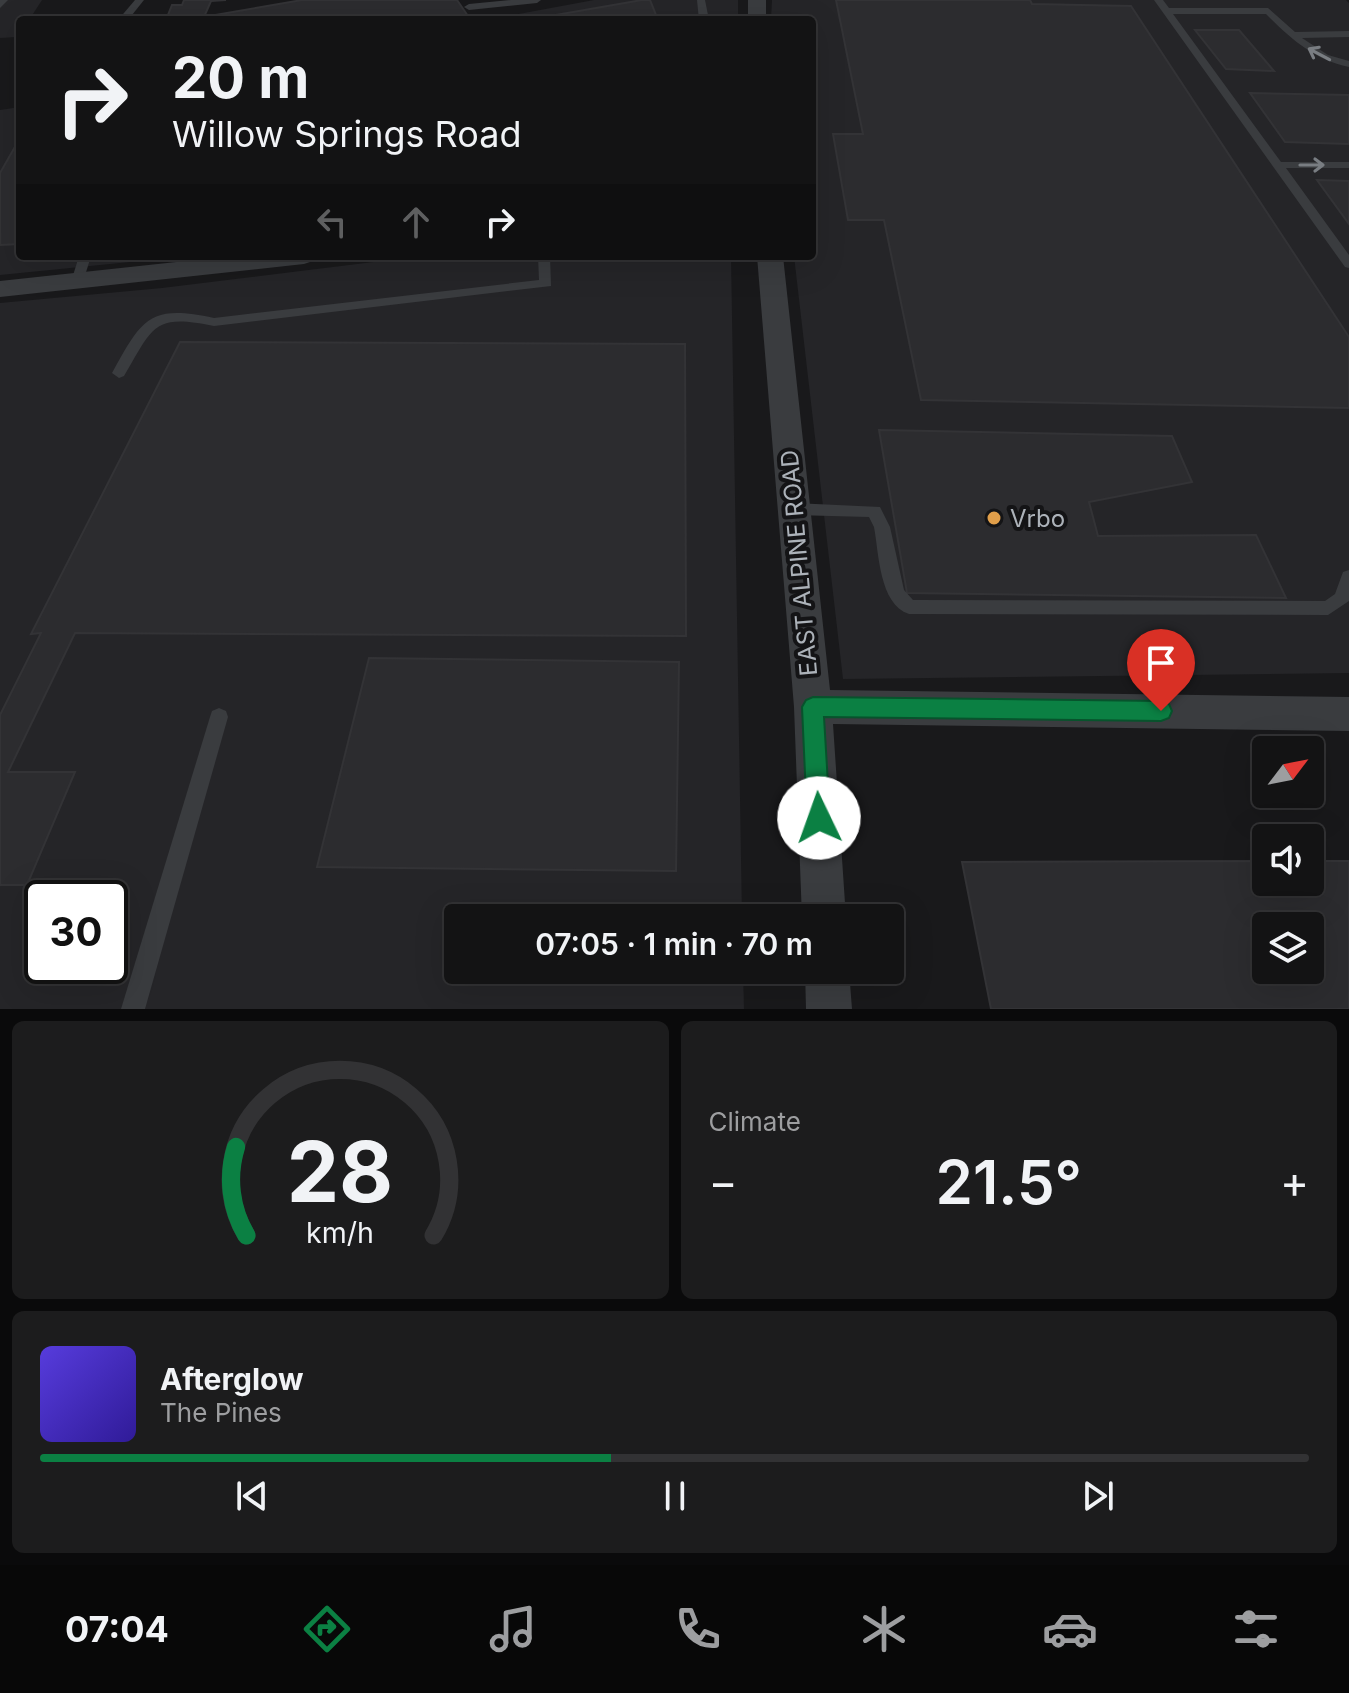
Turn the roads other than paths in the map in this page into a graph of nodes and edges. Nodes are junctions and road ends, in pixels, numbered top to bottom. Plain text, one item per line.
1 (140, 0) edge
2 (537, 0) edge
3 (1158, 0) edge
4 (469, 7) dead end
5 (1165, 11) junction
6 (126, 16) edge
7 (1349, 34) edge
8 (1293, 35) junction
9 (1349, 64) edge
10 (1275, 165) junction
11 (1349, 165) edge
12 (84, 260) edge
13 (242, 260) edge
14 (544, 260) edge
15 (770, 260) edge
16 (1349, 264) edge
17 (77, 282) junction
18 (0, 289) edge
19 (119, 373) dead end
20 (794, 509) junction
21 (1349, 577) edge
22 (813, 707) junction
23 (1349, 714) edge
24 (219, 717) dead end
25 (823, 904) edge
26 (828, 984) edge
27 (133, 1009) edge
28 (829, 1009) edge

1 - 6 lane
2 - 4 lane
3 - 5 lane
5 - 8 lane
5 - 10 lane
7 - 8 lane
9 -> 8 lane
10 -> 11 lane
10 - 16 lane
12 - 17 lane
13 - 17 street
14 - 19 lane
15 - 20 street, EAST ALPINE ROAD
17 - 18 street
20 - 21 lane
20 - 22 street, EAST ALPINE ROAD
22 - 23 street
22 - 25 street, EAST ALPINE ROAD
24 - 27 lane
26 - 28 street

